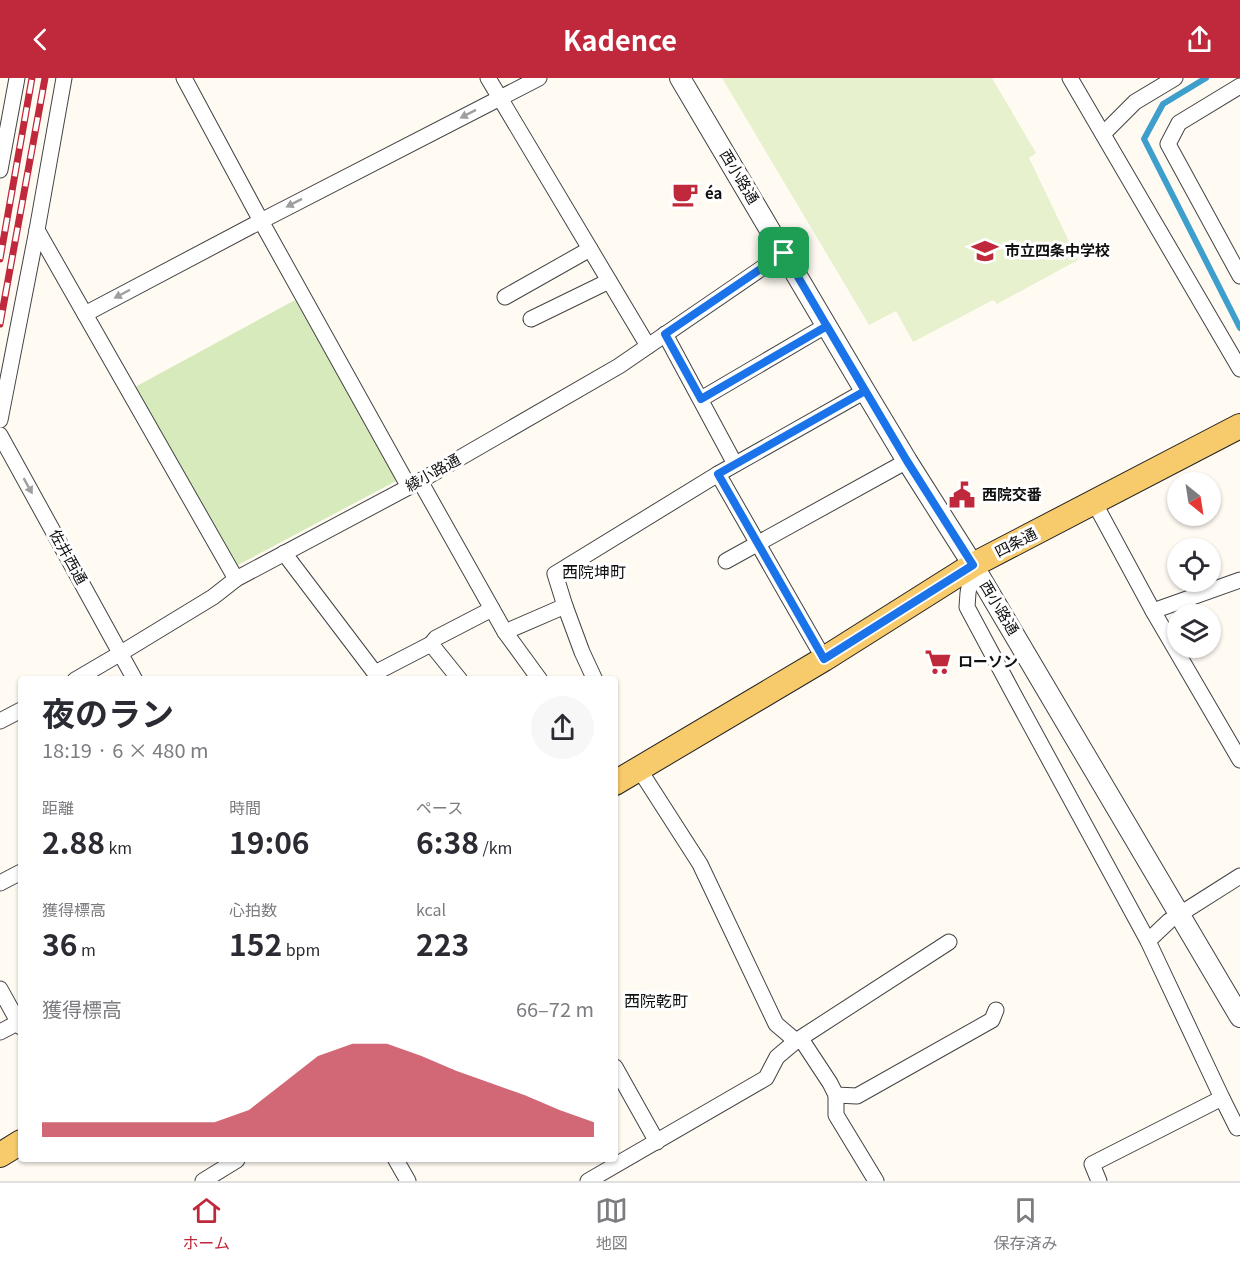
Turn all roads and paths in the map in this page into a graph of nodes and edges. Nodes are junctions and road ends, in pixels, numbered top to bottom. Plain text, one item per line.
1 (17, 78) edge
2 (64, 78) edge
3 (184, 78) edge
4 (488, 78) edge
5 (539, 78) edge
6 (680, 78) edge
7 (1070, 78) edge
8 (1175, 78) edge
9 (1240, 86) edge
10 (500, 98) junction
11 (1103, 134) junction
12 (3, 135) edge
13 (0, 170) edge
14 (261, 221) junction
15 (37, 230) junction
16 (590, 249) junction
17 (784, 253) junction
18 (1240, 276) edge
19 (609, 281) junction
20 (505, 297) dead end
21 (85, 314) junction
22 (531, 319) dead end
23 (827, 326) junction
24 (665, 334) junction
25 (648, 346) junction
26 (1240, 369) edge
27 (865, 391) junction
28 (701, 399) junction
29 (0, 420) edge
30 (1237, 432) edge
31 (0, 435) edge
32 (907, 461) junction
33 (735, 464) junction
34 (718, 474) junction
35 (414, 484) junction
36 (1094, 502) junction
37 (758, 543) junction
38 (284, 553) junction
39 (726, 561) dead end
40 (973, 565) junction
41 (236, 579) junction
42 (1240, 580) edge
43 (565, 606) junction
44 (492, 609) junction
45 (1153, 611) junction
46 (505, 632) junction
47 (431, 644) junction
48 (121, 653) junction
49 (824, 659) junction
50 (82, 676) edge
51 (133, 676) edge
52 (457, 676) edge
53 (537, 676) edge
54 (593, 676) edge
55 (18, 712) edge
56 (0, 721) edge
57 (1240, 760) edge
58 (639, 769) junction
59 (618, 781) edge
60 (18, 874) edge
61 (1240, 876) edge
62 (0, 884) edge
63 (1179, 914) junction
64 (1148, 941) junction
65 (949, 942) dead end
66 (0, 989) edge
67 (996, 1010) dead end
68 (1240, 1017) edge
69 (18, 1020) edge
70 (18, 1025) edge
71 (0, 1032) edge
72 (796, 1041) junction
73 (618, 1072) edge
74 (836, 1095) junction
75 (1222, 1098) junction
76 (1240, 1127) edge
77 (657, 1142) junction
78 (18, 1144) edge
79 (0, 1155) edge
80 (234, 1162) edge
81 (397, 1162) edge
82 (873, 1180) edge
83 (203, 1181) edge
84 (408, 1181) edge
85 (588, 1181) edge
86 (1100, 1181) edge

1 - 12 street
2 - 15 street
3 - 14 street
4 - 10 street
5 - 10 street
6 - 17 street, 西小路通
7 - 11 street
8 - 11 street
9 - 18 street
10 -> 14 street
10 - 16 street
11 - 26 street
12 - 13 street
14 -> 21 street
14 - 35 street
15 - 21 street
15 - 29 street
16 - 19 street
16 - 20 street
17 - 23 street, 西小路通
17 - 24 street, 綾小路通
19 - 22 street
19 - 25 street
21 - 41 street
23 - 27 street, 西小路通
23 - 28 street
24 - 25 street, 綾小路通
24 - 28 street
25 - 35 street, 綾小路通
27 - 32 street, 西小路通
27 - 33 street
28 - 33 street
30 - 36 main road, 四条通
31 -> 48 street, 佐井西通
32 - 37 street
32 - 40 street, 西小路通
33 - 34 street
34 - 37 street
34 - 43 street
35 - 38 street, 綾小路通
35 - 44 street
36 - 40 main road, 四条通
36 - 45 street
37 - 39 street
37 - 49 street
38 - 41 street, 綾小路通
38 - 47 street
40 - 49 main road, 四条通
40 - 63 street, 西小路通
40 - 64 street
41 - 48 street, 綾小路通
42 - 45 street
43 - 46 street
43 - 54 street
44 - 46 street
44 - 47 street
45 - 57 street
46 - 53 street
47 - 52 street
48 - 50 street, 綾小路通
48 - 51 street, 佐井西通
49 - 58 main road, 四条通
55 - 56 street
58 - 59 main road, 四条通
58 - 72 street
60 - 62 street
61 - 63 street
63 - 64 street
63 - 68 street, 西小路通
64 - 75 street
65 - 72 street
66 - 69 street
67 - 74 street
70 - 71 street
72 - 74 street
72 - 77 street
73 - 77 street
74 - 82 street
75 - 76 street
75 - 86 street
77 - 85 street
78 - 79 main road
80 - 83 street
81 - 84 street

